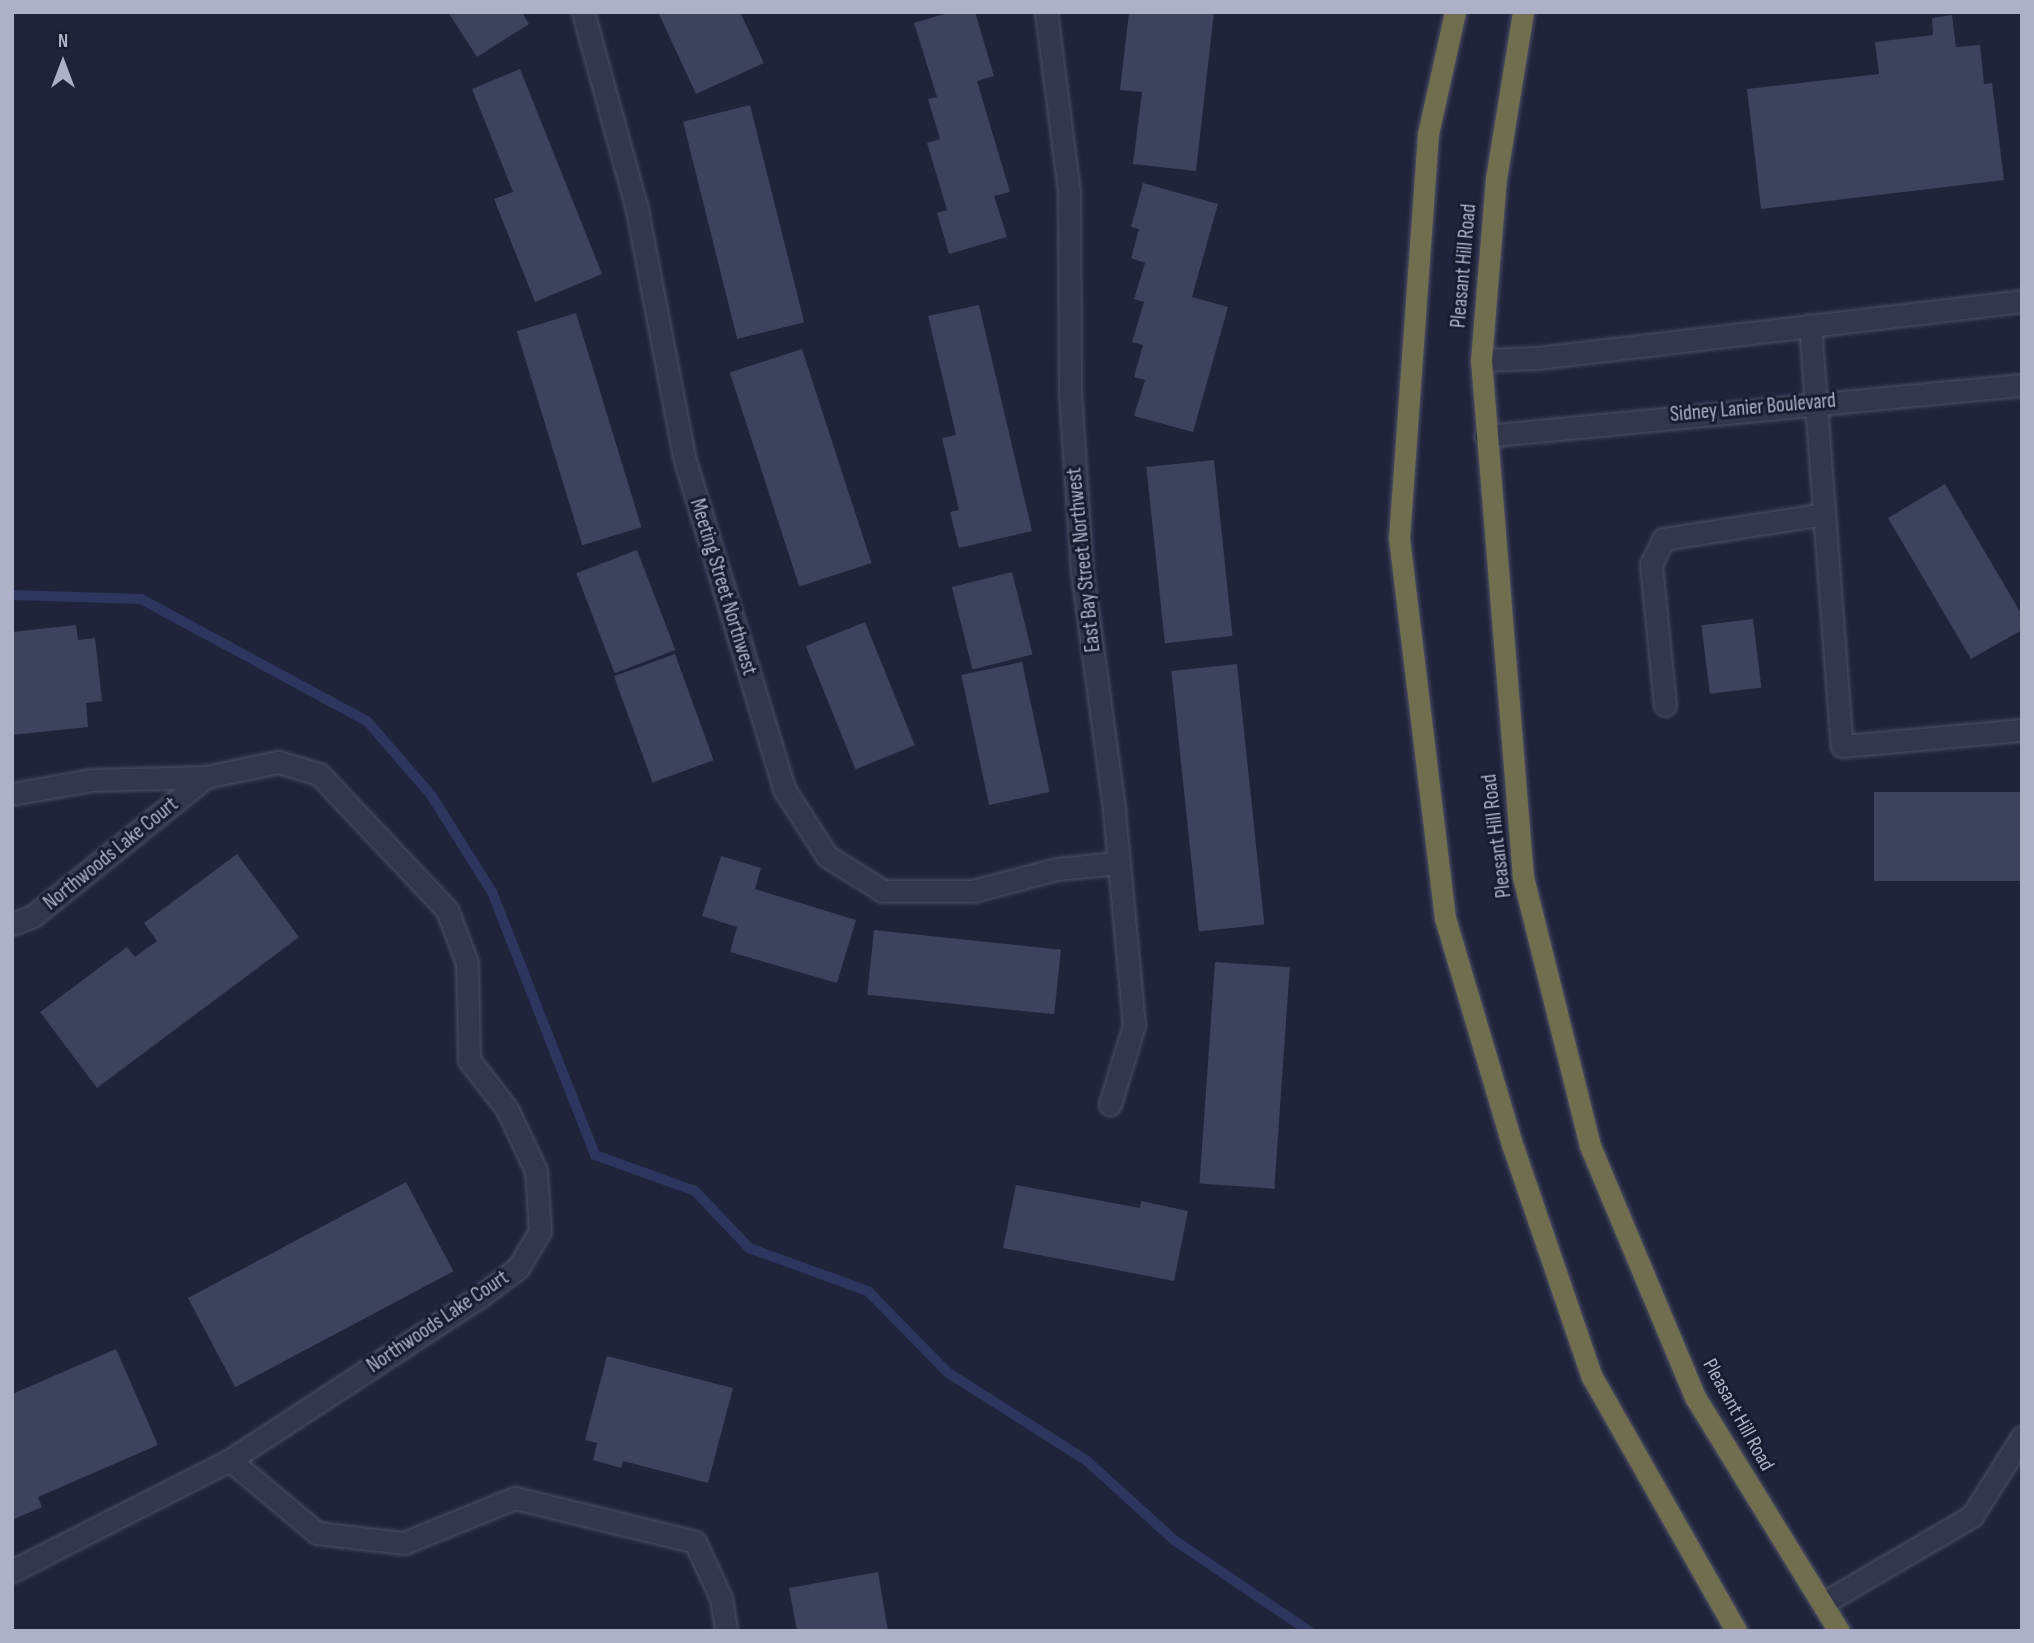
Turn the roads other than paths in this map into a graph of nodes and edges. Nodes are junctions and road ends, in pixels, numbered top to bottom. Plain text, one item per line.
1 (583, 12) edge
2 (1046, 12) edge
3 (1455, 12) edge
4 (1523, 12) edge
5 (2022, 301) edge
6 (1810, 325) junction
7 (1481, 360) junction
8 (2022, 385) edge
9 (1816, 403) junction
10 (1485, 436) junction
11 (1824, 513) junction
12 (1665, 705) dead end
13 (2022, 730) edge
14 (205, 777) junction
15 (12, 794) edge
16 (1116, 863) junction
17 (12, 924) edge
18 (1110, 1104) dead end
19 (2022, 1437) edge
20 (230, 1460) junction
21 (12, 1571) edge
22 (1822, 1604) junction
23 (726, 1631) edge
24 (1736, 1631) edge
25 (1839, 1631) edge

1 - 16 street, Meeting Street Northwest
2 - 16 street, East Bay Street Northwest
3 - 24 highway
4 - 7 highway, Pleasant Hill Road
5 - 6 street
6 - 7 street
6 - 9 street
7 - 10 highway, Pleasant Hill Road
8 - 9 street, Sidney Lanier Boulevard
9 - 10 street, Sidney Lanier Boulevard
9 - 11 street
10 - 22 highway, Pleasant Hill Road
11 - 12 street
11 - 13 street
14 - 15 street, Northwoods Lake Court
14 - 17 street, Northwoods Lake Court
14 - 20 street, Northwoods Lake Court
16 - 18 street, East Bay Street Northwest
19 - 22 street
20 - 21 street, Northwoods Lake Court
20 - 23 street
22 - 25 highway, Pleasant Hill Road

